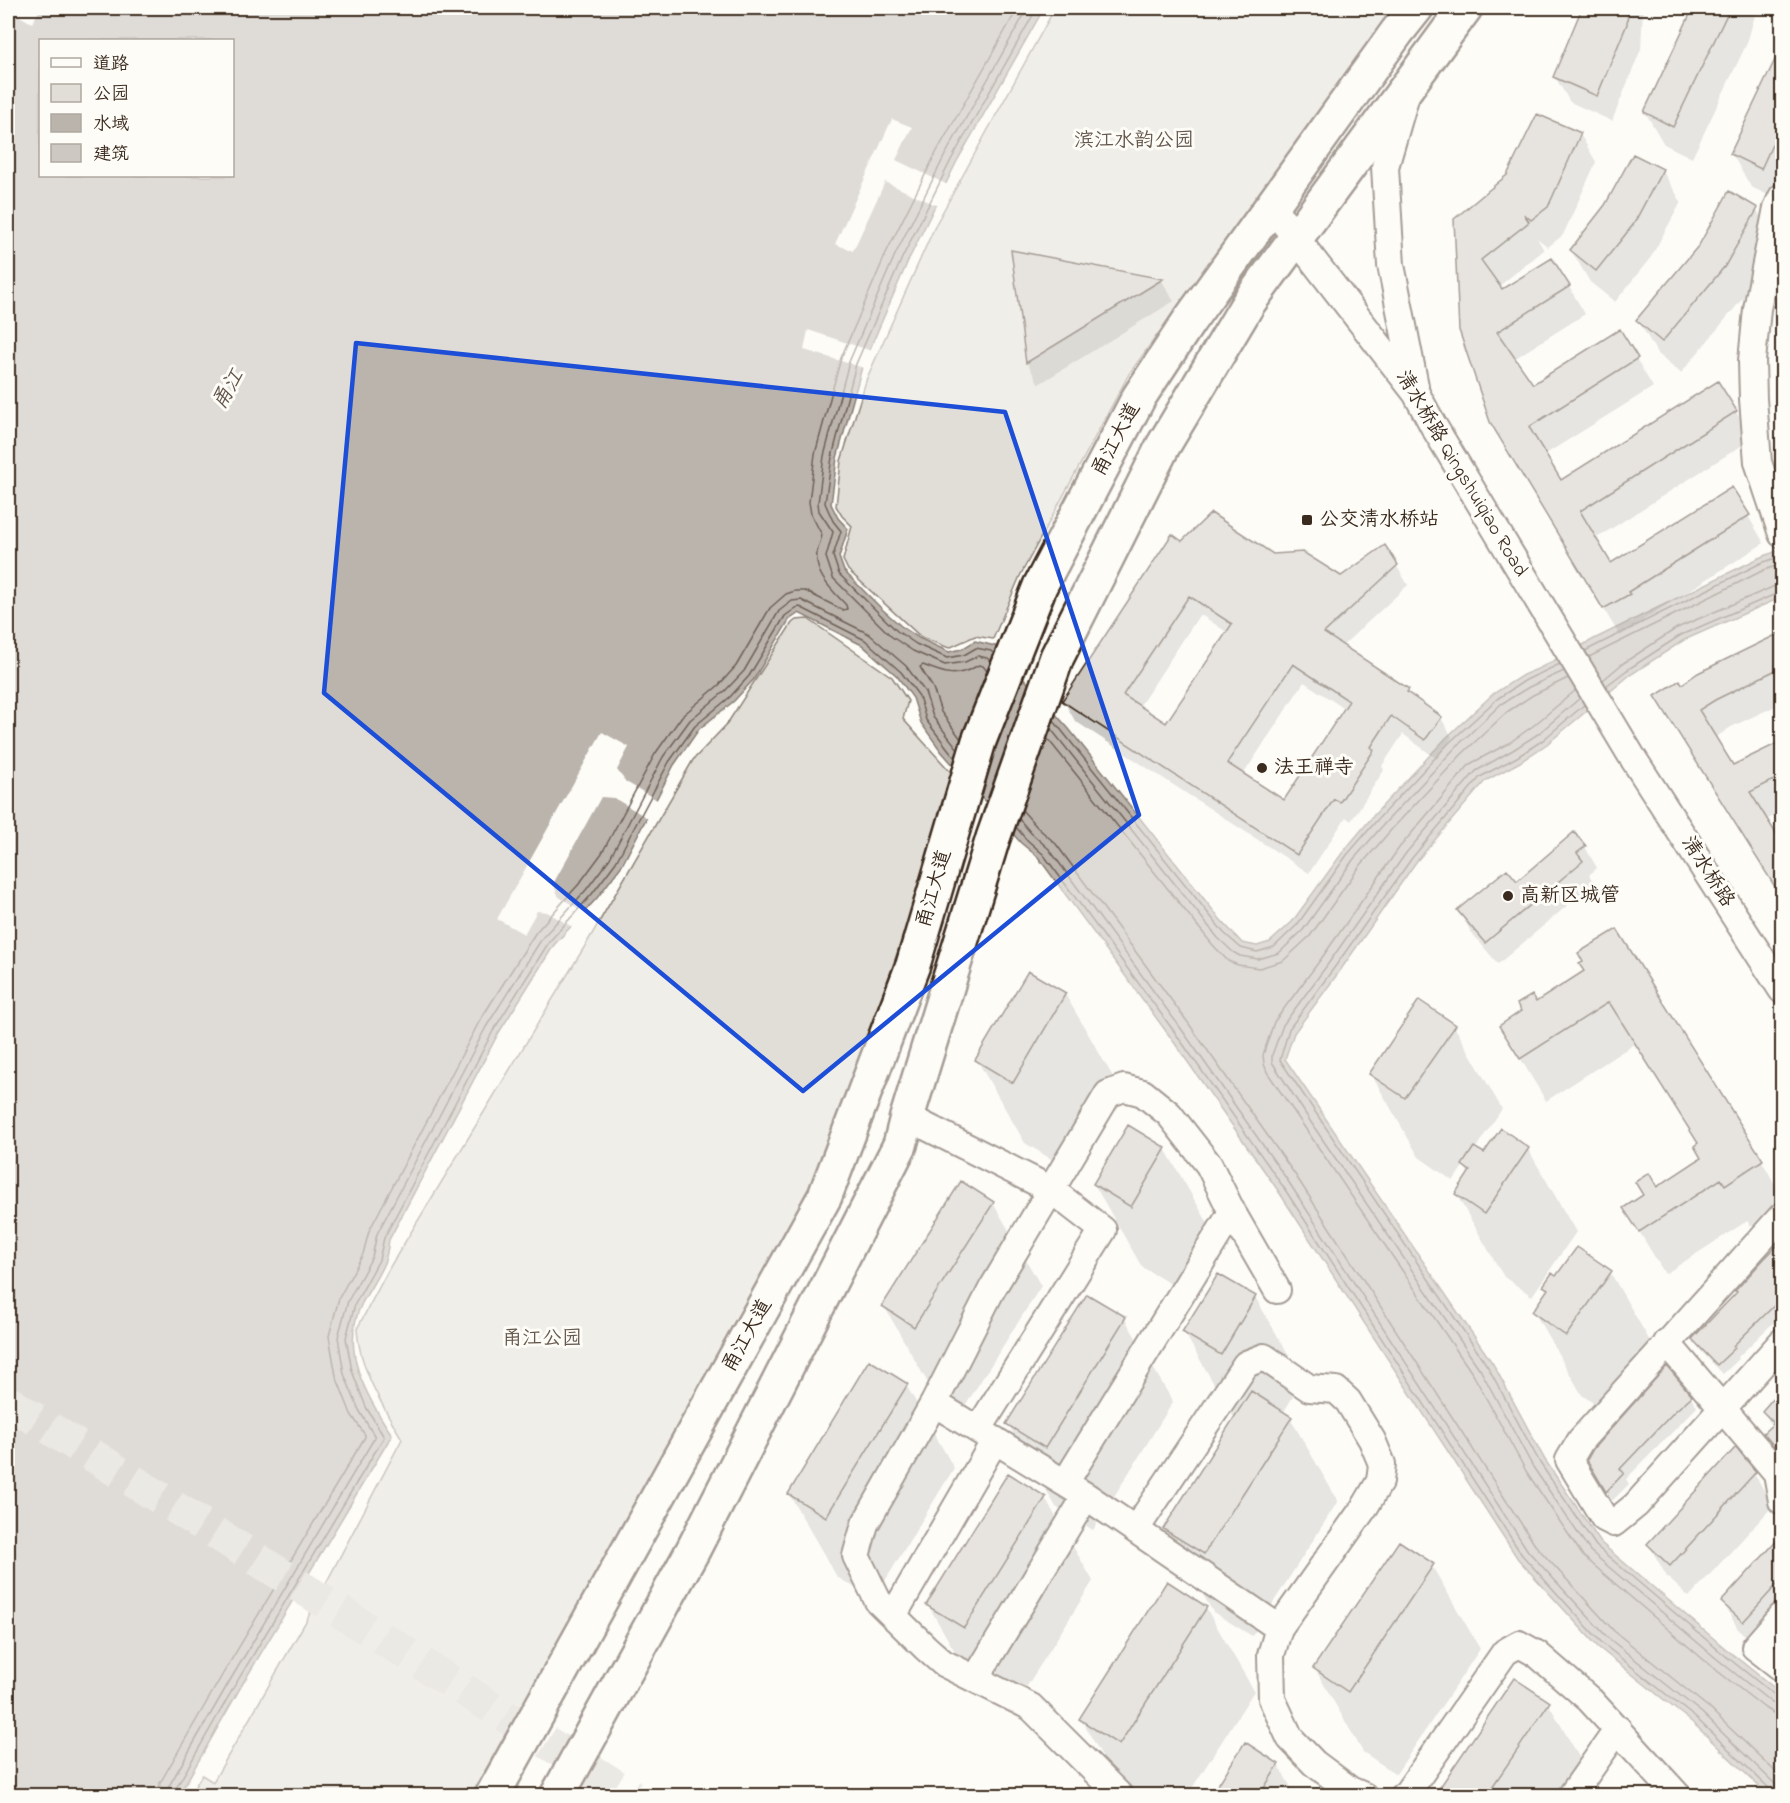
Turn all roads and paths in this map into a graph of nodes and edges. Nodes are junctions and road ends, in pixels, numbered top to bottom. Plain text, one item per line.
1 (1416, 8) edge
2 (1465, 8) edge
3 (1408, 86) junction
4 (1782, 197) edge
5 (1271, 206) junction
6 (1296, 237) junction
7 (1416, 393) junction
8 (1782, 534) edge
9 (1631, 755) joint
10 (1782, 990) edge
11 (907, 1117) junction
12 (1050, 1189) junction
13 (1232, 1212) junction
14 (1782, 1216) edge
15 (1277, 1290) dead end
16 (1782, 1341) edge
17 (1667, 1343) junction
18 (934, 1403) junction
19 (1723, 1410) junction
20 (987, 1435) junction
21 (1076, 1489) junction
22 (1782, 1501) edge
23 (1136, 1528) junction
24 (893, 1616) junction
25 (1782, 1616) edge
26 (1279, 1628) junction
27 (1782, 1668) edge
28 (976, 1678) junction
29 (1618, 1729) junction
30 (492, 1796) edge
31 (557, 1796) edge
32 (1120, 1796) edge
33 (1364, 1796) edge
34 (1403, 1796) edge
35 (1570, 1796) edge
36 (1678, 1796) edge

1 - 5 main road, 甬江大道
2 - 3 main road, 甬江大道
3 - 6 main road, 甬江大道
3 - 7 street
4 - 8 street
5 - 6 street, 清水桥路 Qingshuiqiao Road
5 - 30 main road, 甬江大道
6 - 7 street, 清水桥路 Qingshuiqiao Road
6 - 11 main road, 甬江大道
7 - 9 street, 清水桥路 Qingshuiqiao Road
9 - 10 street, 清水桥路
11 - 12 street
11 - 31 main road, 甬江大道
12 - 13 street
12 - 18 street
12 - 20 street
13 - 15 street
13 - 21 street
14 - 17 street
16 - 19 street
17 - 19 street
17 - 19 street
18 - 20 street
18 - 24 street
19 - 22 street
20 - 21 street
20 - 24 street
21 - 23 street
21 - 28 street
23 - 26 street
23 - 26 street
24 - 28 street
25 - 27 street
26 - 33 street
28 - 32 street
29 - 34 street
29 - 35 street
29 - 36 street

